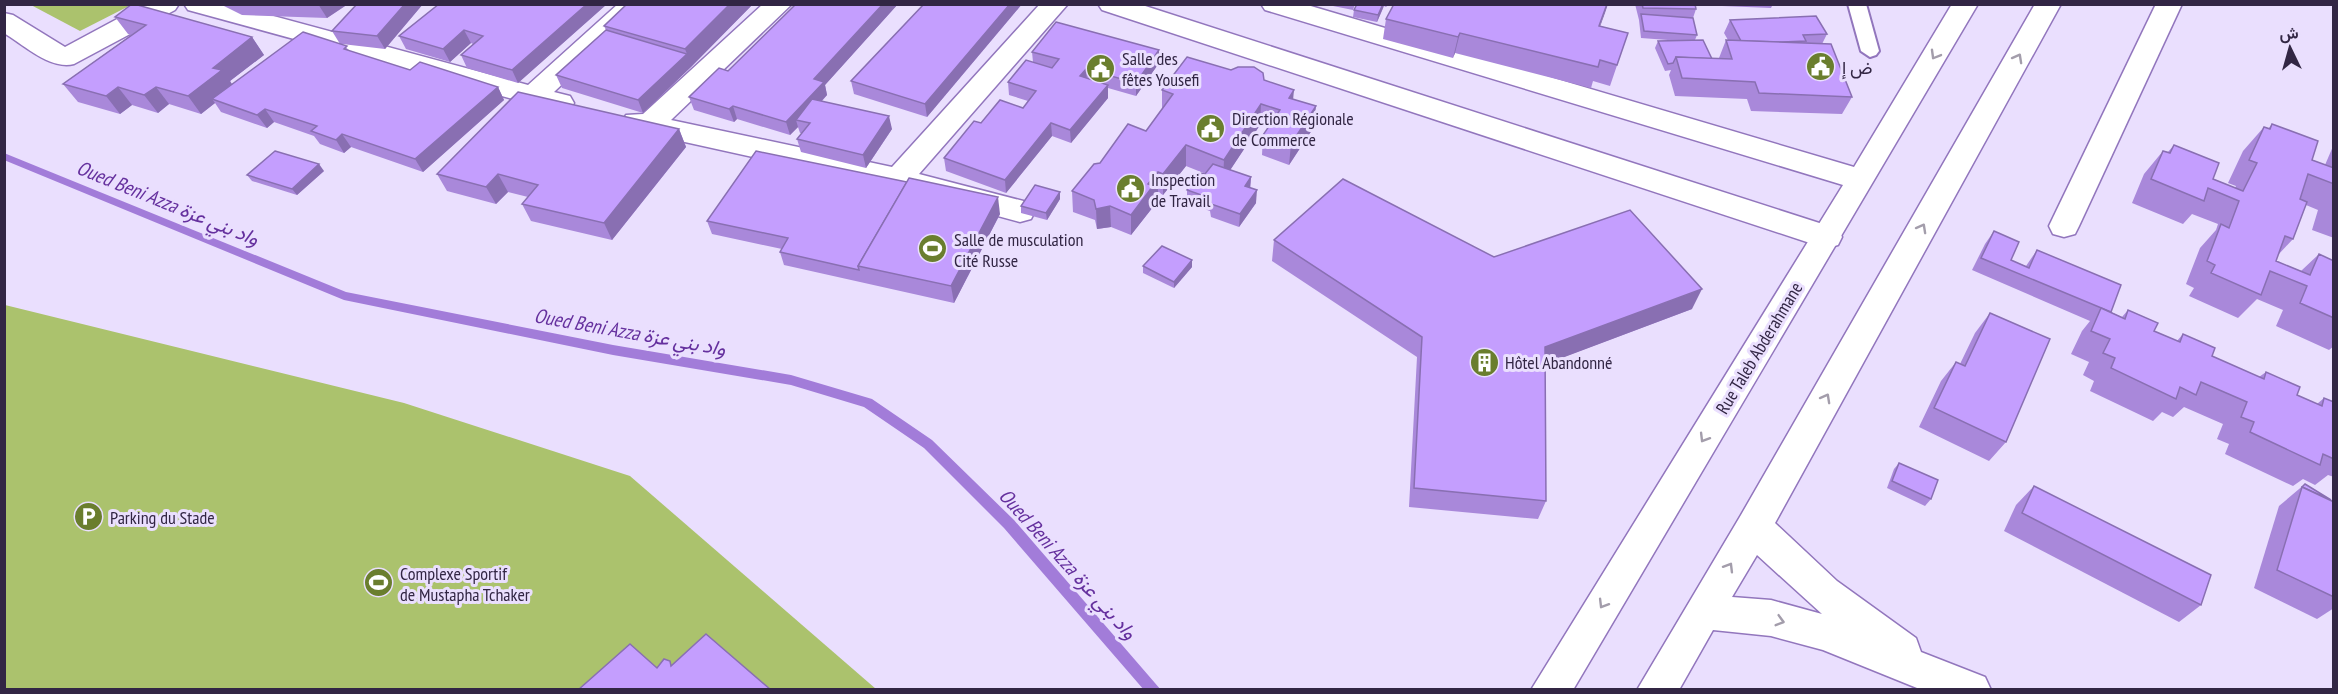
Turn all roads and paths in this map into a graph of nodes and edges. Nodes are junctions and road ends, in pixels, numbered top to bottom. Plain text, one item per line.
1 (166, 4) edge
2 (197, 4) edge
3 (634, 4) edge
4 (779, 4) edge
5 (1055, 4) edge
6 (1111, 4) edge
7 (1274, 4) edge
8 (1857, 4) edge
9 (1965, 4) edge
10 (2048, 4) edge
11 (2169, 4) edge
12 (4, 21) edge
13 (360, 23) edge
14 (330, 41) junction
15 (1870, 51) dead end
16 (531, 97) junction
17 (648, 125) junction
18 (497, 129) edge
19 (898, 179) junction
20 (1862, 180) junction
21 (1020, 210) edge
22 (2064, 226) dead end
23 (1827, 237) junction
24 (1754, 526) junction
25 (1702, 612) junction
26 (1955, 684) edge
27 (1551, 690) edge
28 (1657, 690) edge

1 - 12 street
2 - 14 street
3 - 16 street
4 - 17 street
5 - 19 street
6 - 23 street
7 - 20 street
8 - 15 lane
9 -> 20 street, Rue Taleb Abderahmane
24 -> 10 street
11 - 22 street
13 - 14 street
14 - 16 street
16 - 17 street
16 - 18 street
17 - 19 street
19 - 21 street
20 - 23 street, Rue Taleb Abderahmane
23 -> 27 street, Rue Taleb Abderahmane
25 -> 24 street
24 - 26 street
25 -> 26 street
25 - 28 street

